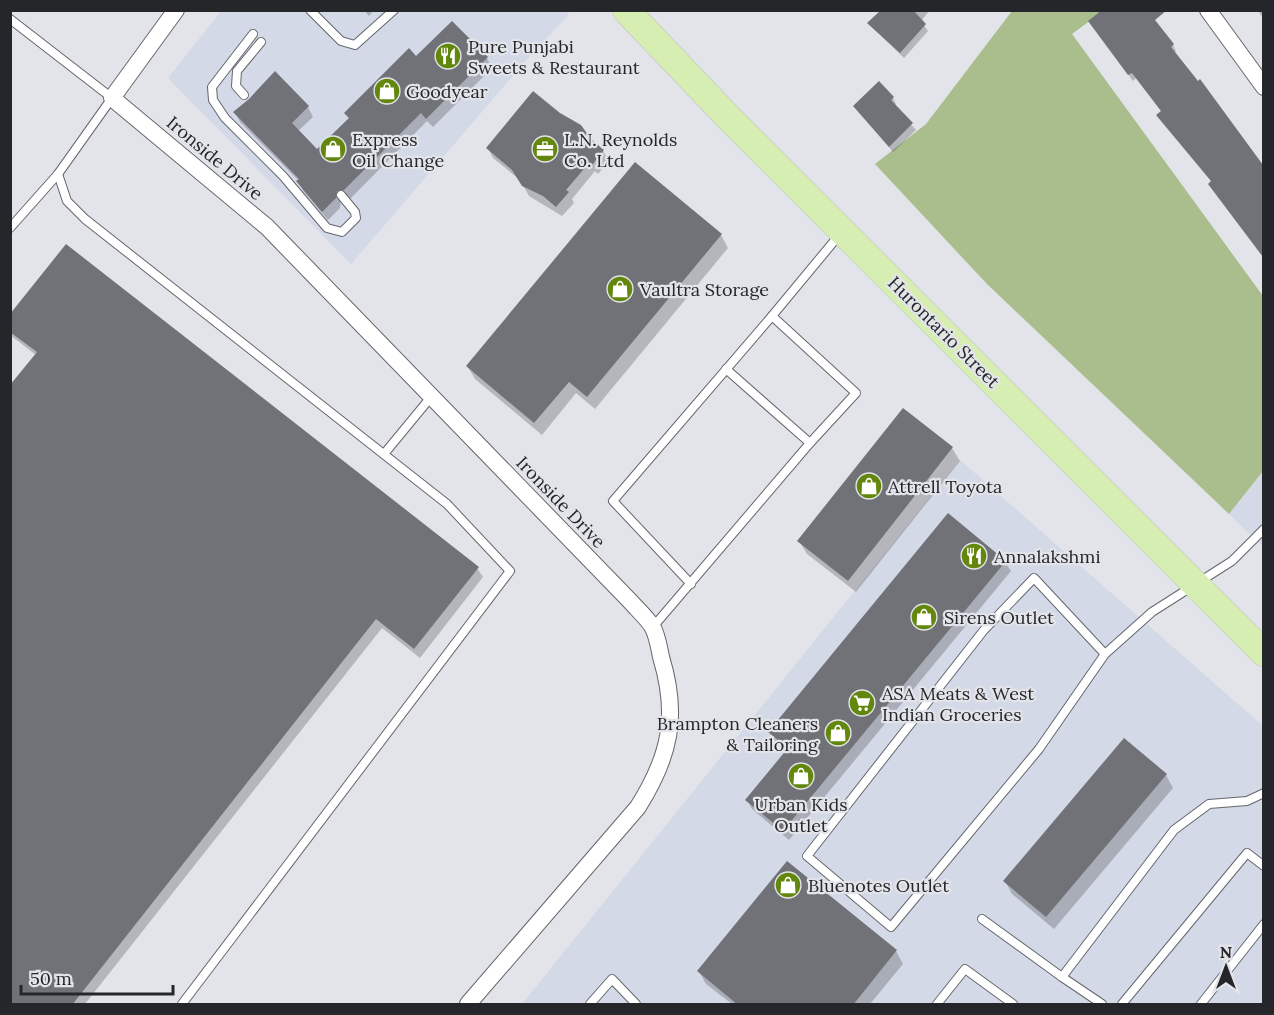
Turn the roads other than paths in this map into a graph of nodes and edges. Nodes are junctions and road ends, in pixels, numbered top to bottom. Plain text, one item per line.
1 (176, 10) edge
2 (310, 10) edge
3 (394, 10) edge
4 (626, 10) edge
5 (1208, 10) edge
6 (10, 19) edge
7 (253, 34) dead end
8 (261, 42) dead end
9 (1263, 87) edge
10 (244, 95) dead end
11 (112, 98) junction
12 (58, 174) junction
13 (341, 195) dead end
14 (10, 228) edge
15 (842, 231) junction
16 (772, 316) junction
17 (726, 369) junction
18 (431, 397) junction
19 (810, 443) junction
20 (384, 454) junction
21 (1263, 529) edge
22 (691, 584) junction
23 (1194, 584) junction
24 (653, 627) junction
25 (1263, 653) edge
26 (1105, 654) junction
27 (1263, 793) edge
28 (1263, 866) edge
29 (982, 919) dead end
30 (1263, 924) edge
31 (1062, 977) junction
32 (182, 1005) edge
33 (468, 1005) edge
34 (590, 1005) edge
35 (636, 1005) edge
36 (937, 1005) edge
37 (1013, 1005) edge
38 (1102, 1005) edge
39 (1122, 1005) edge
40 (1201, 1005) edge

1 - 11 street
2 - 3 lane
4 - 15 main road, Hurontario Street
5 - 9 street
6 - 11 lane
7 - 13 lane
8 - 10 lane
11 - 12 lane
11 - 18 street, Ironside Drive
12 - 14 lane
12 - 20 lane
15 - 16 lane
15 - 23 main road, Hurontario Street
16 - 17 lane
16 - 19 lane
17 - 19 lane
17 - 22 lane
18 - 20 lane
18 - 24 street, Ironside Drive
19 - 22 lane
20 - 32 lane
21 - 23 lane
22 - 24 lane
23 - 25 main road, Hurontario Street
23 - 26 lane
24 - 33 street, Ironside Drive
26 - 26 lane
27 - 31 lane
28 - 39 lane
29 - 31 lane
30 - 40 lane
31 - 38 lane
34 - 35 lane
36 - 37 lane

